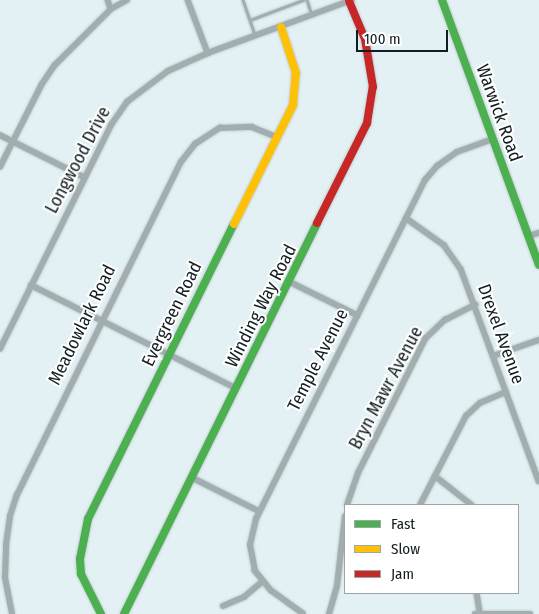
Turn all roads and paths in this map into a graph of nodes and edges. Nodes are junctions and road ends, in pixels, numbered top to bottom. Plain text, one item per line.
1 (108, 0) edge
2 (127, 0) edge
3 (188, 0) edge
4 (243, 0) edge
5 (305, 0) edge
6 (442, 0) edge
7 (350, 1) edge
8 (111, 9) junction
9 (312, 15) junction
10 (250, 20) junction
11 (281, 27) junction
12 (256, 35) junction
13 (208, 52) junction
14 (0, 135) edge
15 (277, 137) junction
16 (493, 139) junction
17 (12, 142) junction
18 (0, 167) edge
19 (84, 177) junction
20 (406, 218) junction
21 (539, 233) edge
22 (529, 236) junction
23 (539, 265) edge
24 (290, 282) junction
25 (31, 285) junction
26 (475, 305) junction
27 (357, 316) junction
28 (101, 320) junction
29 (539, 340) edge
30 (0, 349) edge
31 (169, 354) junction
32 (494, 356) junction
33 (236, 388) junction
34 (506, 392) junction
35 (435, 476) junction
36 (192, 478) junction
37 (539, 481) edge
38 (347, 504) edge
39 (421, 504) edge
40 (471, 504) edge
41 (259, 511) junction
42 (344, 535) edge
43 (343, 554) edge
44 (262, 582) junction
45 (477, 594) edge
46 (223, 606) dead end
47 (12, 614) edge
48 (102, 614) edge
49 (124, 614) edge
50 (303, 614) edge
51 (329, 614) edge
52 (478, 614) edge
53 (530, 614) edge

1 - 8 street
2 - 8 street
3 - 13 street
4 - 10 lane
5 - 9 lane
5 - 10 lane
6 - 16 street, Warwick Road
7 - 9 street, Longwood Drive
7 - 24 street, Winding Way Road
8 - 17 street
9 - 11 street, Longwood Drive
10 - 12 lane
11 - 12 street, Longwood Drive
11 - 15 street, Evergreen Road
12 - 13 street, Longwood Drive
13 - 19 street, Longwood Drive
14 - 17 street
15 - 28 street, Meadowlark Road
15 - 31 street, Evergreen Road
16 - 20 street, Temple Avenue
16 - 22 street, Warwick Road
17 - 18 street
17 - 19 street
19 - 25 street, Longwood Drive
20 - 26 street, Drexel Avenue
20 - 27 street, Temple Avenue
21 - 22 street
22 - 23 street, Warwick Road
24 - 27 street
24 - 33 street, Winding Way Road
25 - 28 street
25 - 30 street, Longwood Drive
26 - 32 street, Drexel Avenue
26 - 38 street, Bryn Mawr Avenue
27 - 41 street, Temple Avenue
28 - 31 street
28 - 47 street, Meadowlark Road
29 - 32 street
31 - 33 street
31 - 48 street, Evergreen Road
32 - 34 street, Drexel Avenue
33 - 36 street, Winding Way Road
34 - 35 street
34 - 37 street, Drexel Avenue
35 - 39 street
35 - 40 street
36 - 41 street
36 - 49 street, Winding Way Road
41 - 44 street, Temple Avenue
42 - 43 street
43 - 51 street
44 - 46 street
44 - 50 street, Temple Avenue
45 - 52 street
52 - 53 street

